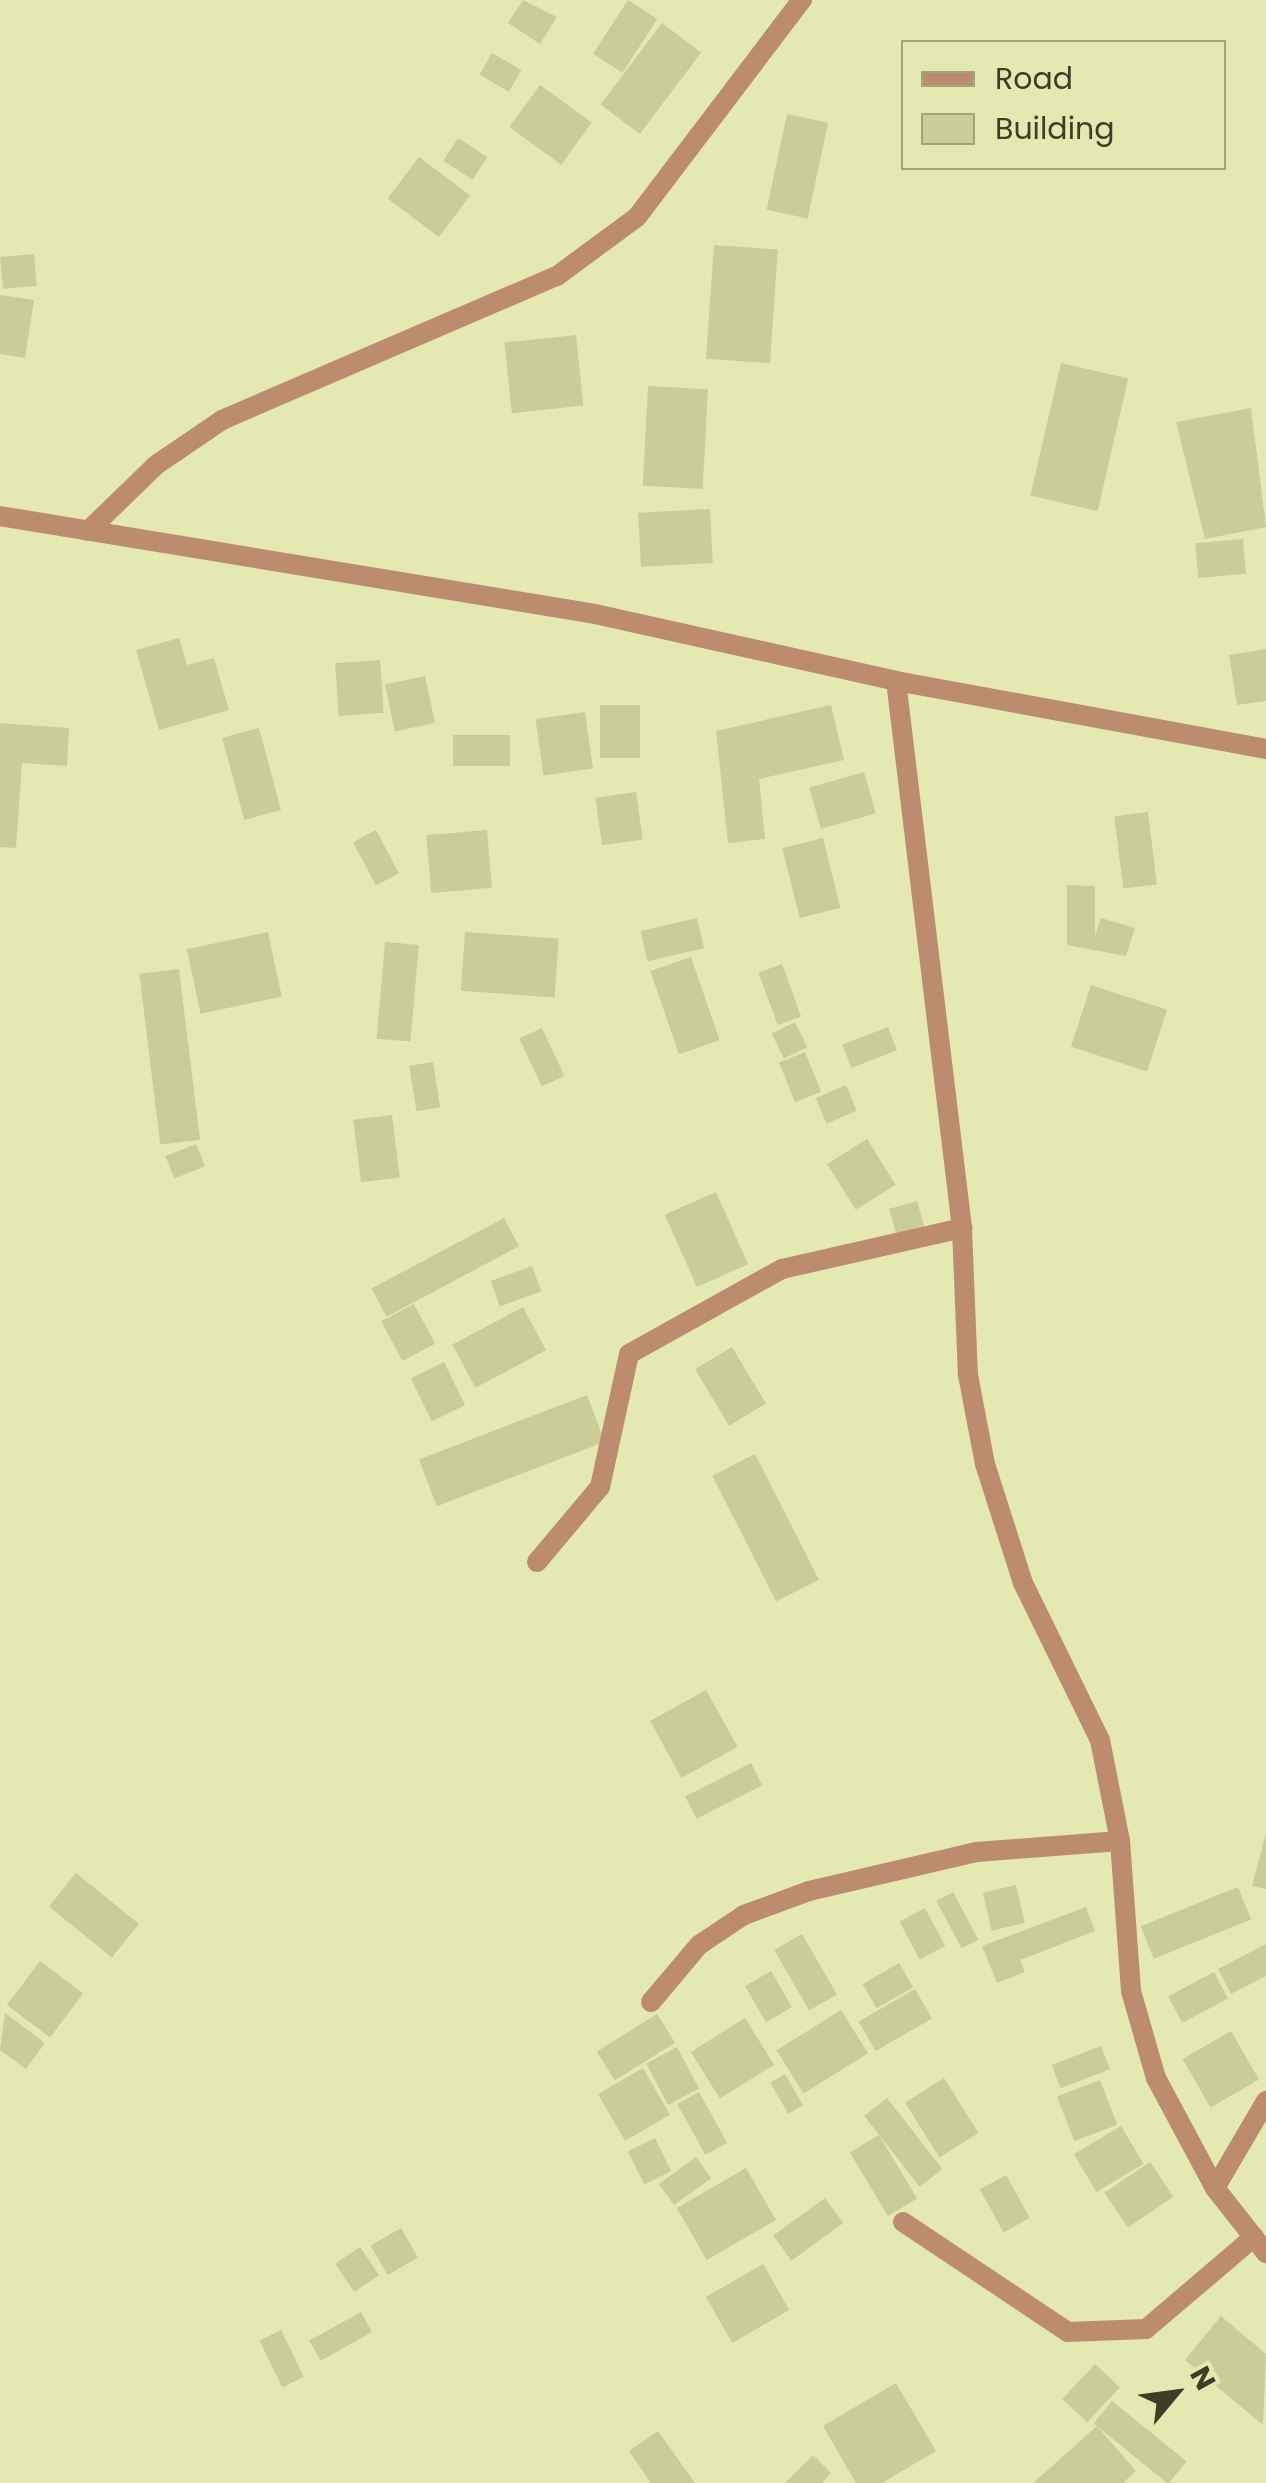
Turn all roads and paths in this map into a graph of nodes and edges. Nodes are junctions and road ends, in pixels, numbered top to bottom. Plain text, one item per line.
1 (802, 0) edge
2 (0, 516) edge
3 (88, 530) junction
4 (896, 682) junction
5 (1266, 749) edge
6 (962, 1228) junction
7 (537, 1562) dead end
8 (1120, 1841) junction
9 (651, 2002) dead end
10 (1266, 2102) edge
11 (1215, 2188) junction
12 (903, 2222) dead end
13 (1260, 2245) edge

1 - 3 street
2 - 3 street
3 - 4 street
4 - 5 street
4 - 6 street
6 - 7 street
6 - 8 street
8 - 9 street
8 - 11 street
10 - 11 street
11 - 13 street
12 - 13 street

